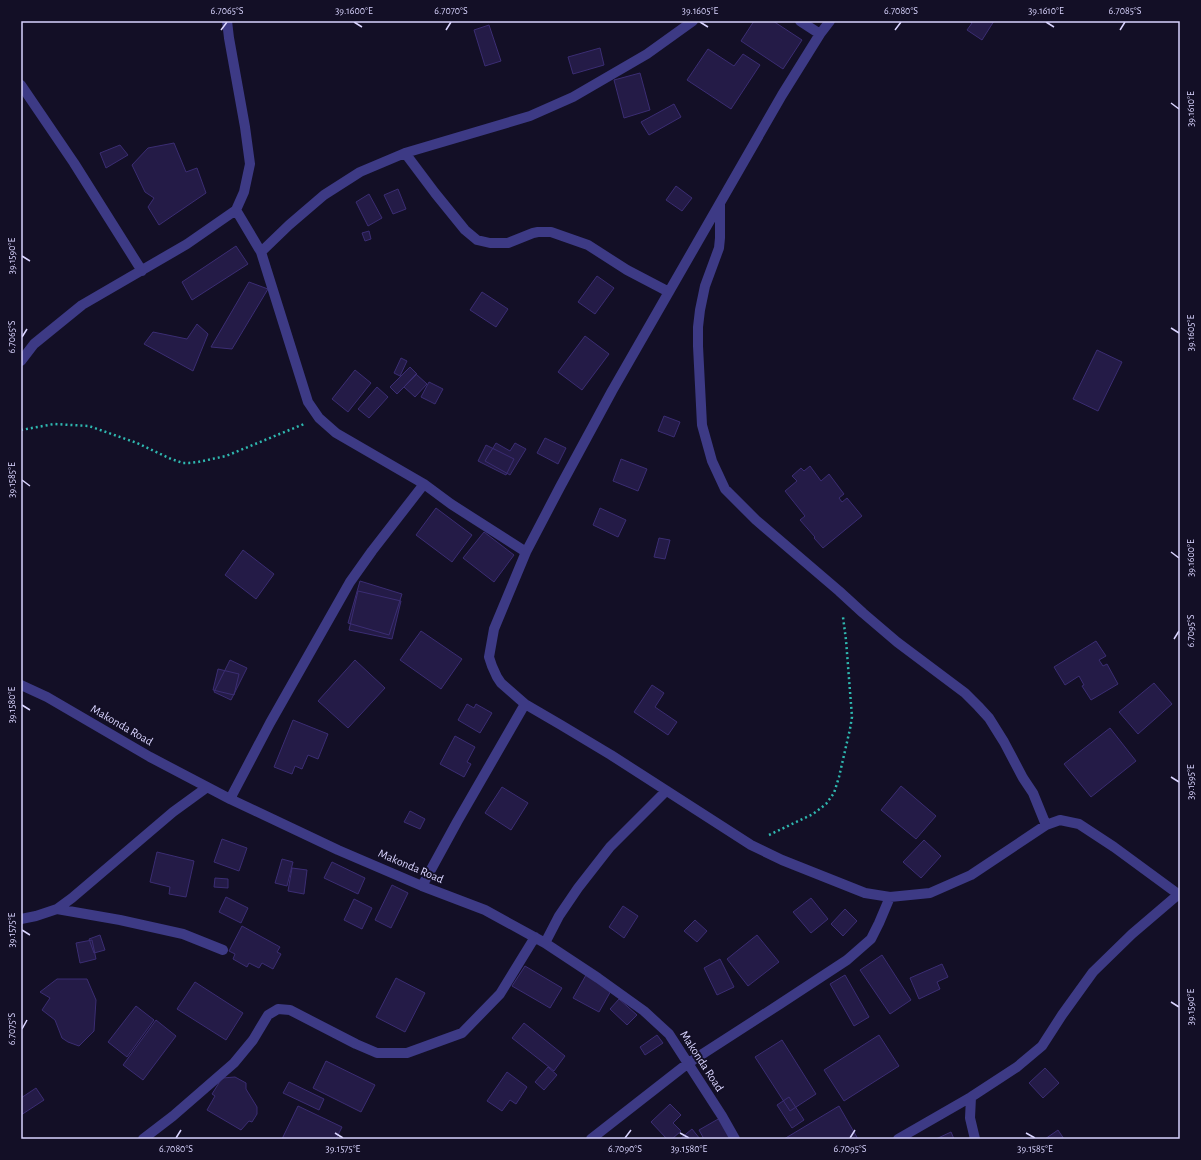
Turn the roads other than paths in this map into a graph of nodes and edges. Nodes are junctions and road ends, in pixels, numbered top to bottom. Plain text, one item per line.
1 (227, 21) edge
2 (693, 21) edge
3 (800, 21) edge
4 (830, 21) edge
5 (820, 34) junction
6 (21, 85) edge
7 (405, 153) junction
8 (720, 204) junction
9 (236, 210) junction
10 (261, 252) junction
11 (142, 271) junction
12 (669, 292) junction
13 (21, 361) edge
14 (424, 484) junction
15 (526, 552) junction
16 (21, 684) edge
17 (525, 704) junction
18 (206, 788) junction
19 (666, 792) junction
20 (230, 800) junction
21 (1046, 826) junction
22 (422, 886) junction
23 (1179, 894) edge
24 (890, 897) junction
25 (57, 909) junction
26 (21, 919) edge
27 (535, 937) junction
28 (545, 943) junction
29 (223, 950) dead end
30 (687, 1064) junction
31 (971, 1097) junction
32 (144, 1139) edge
33 (591, 1139) edge
34 (735, 1139) edge
35 (898, 1139) edge
36 (976, 1139) edge

1 - 9 street
2 - 7 street
3 - 5 street
4 - 5 street
5 - 8 street
6 - 11 street
7 - 10 street
7 - 12 street
8 - 12 street
8 - 21 street
9 - 10 street
9 - 11 street
10 - 14 street
11 - 13 street
12 - 15 street
14 - 15 street
14 - 20 street
15 - 17 street
16 - 18 street, Makonda Road
17 - 19 street
17 - 22 street
18 - 20 street, Makonda Road
18 - 25 street
19 - 24 street
19 - 28 street
20 - 22 street, Makonda Road
21 - 23 street
21 - 24 street
22 - 27 street, Makonda Road
23 - 31 street
24 - 30 street
25 - 26 street
25 - 29 street
27 - 28 street, Makonda Road
27 - 32 street
28 - 30 street, Makonda Road
30 - 33 street
30 - 34 street, Makonda Road
31 - 35 street
31 - 36 street

